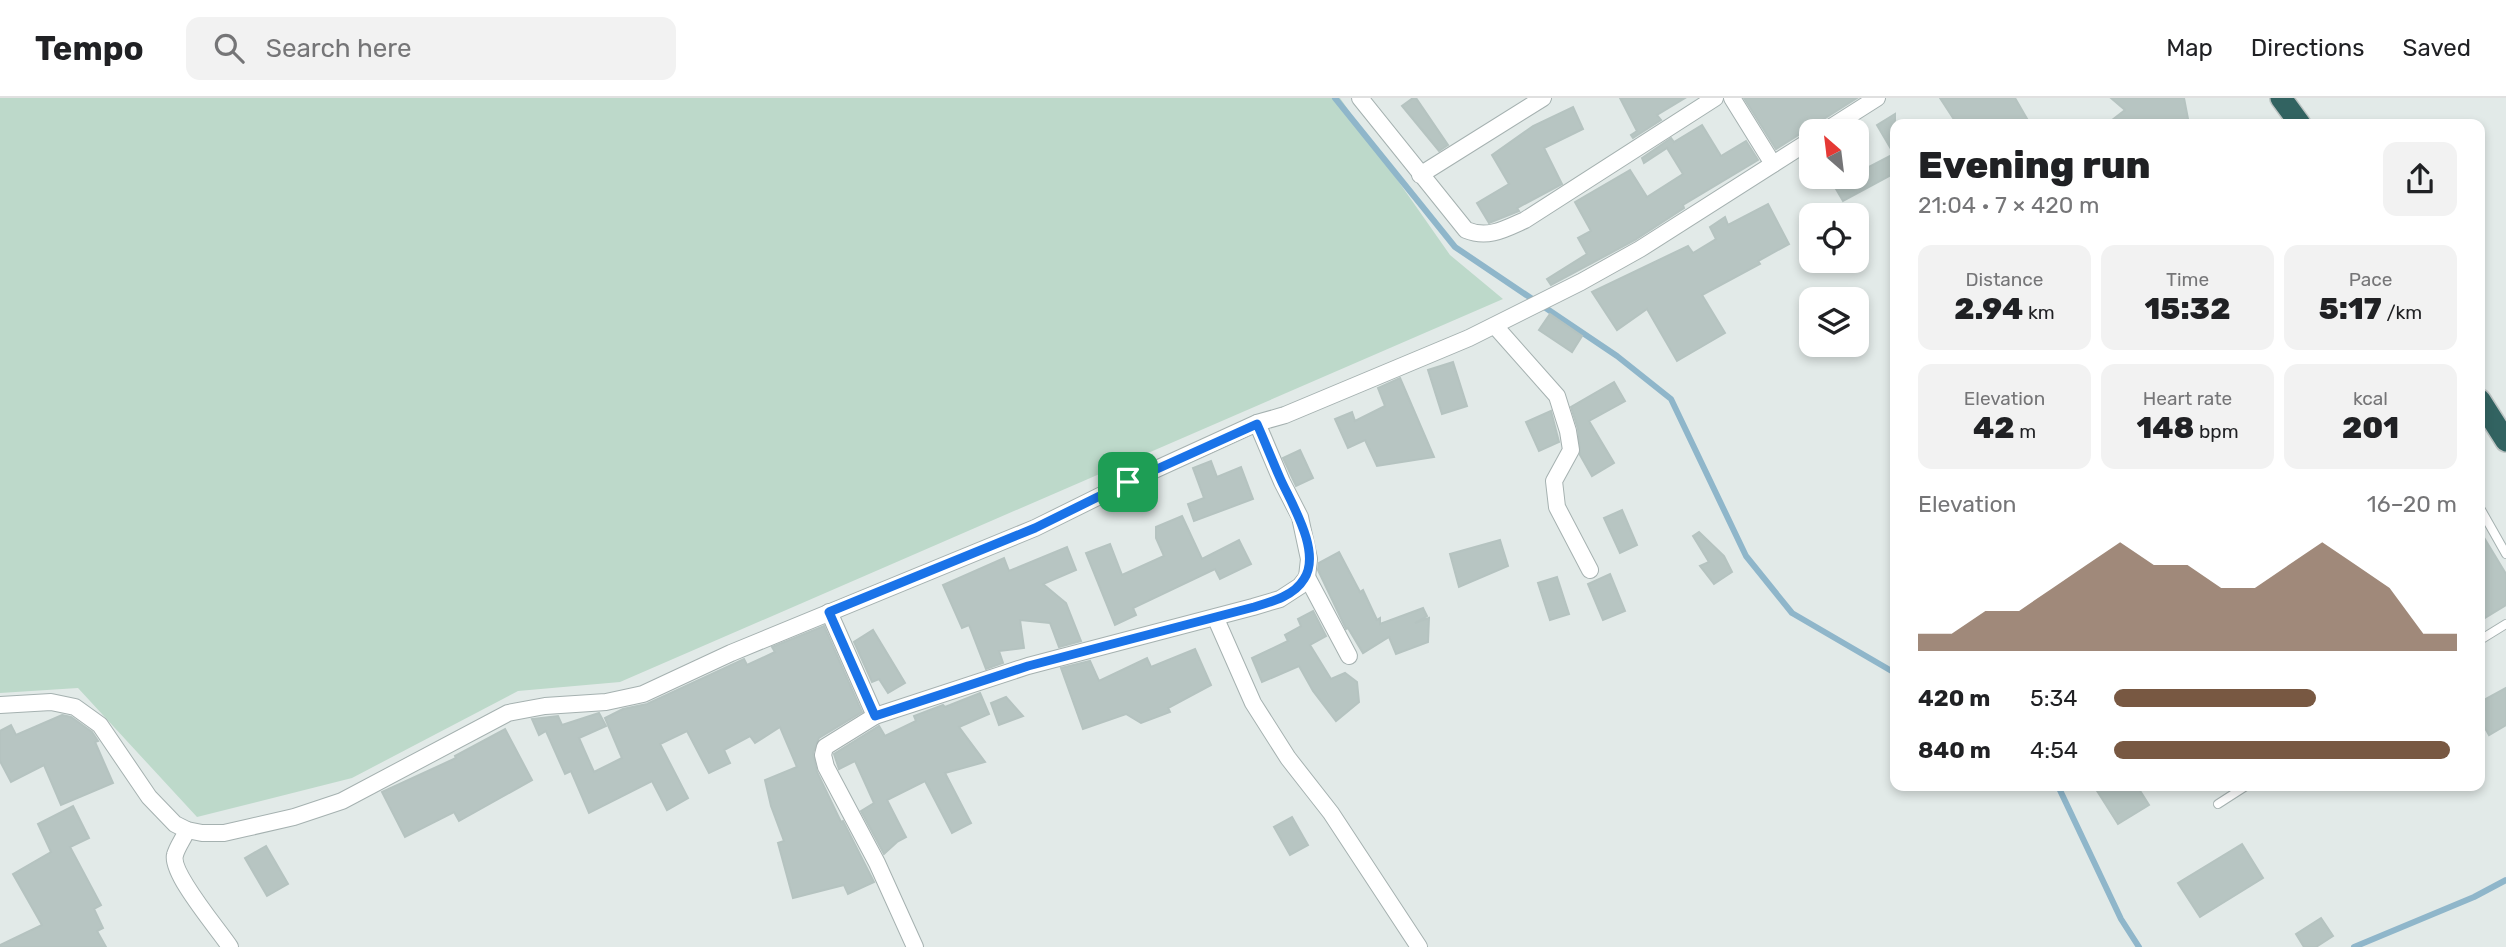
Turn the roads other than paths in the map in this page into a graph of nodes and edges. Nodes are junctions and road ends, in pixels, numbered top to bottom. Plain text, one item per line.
1 (1543, 98) edge
2 (1715, 98) edge
3 (1732, 98) edge
4 (1877, 98) edge
5 (2281, 98) edge
6 (1369, 101) edge
7 (1844, 119) edge
8 (2296, 119) edge
9 (1799, 148) edge
10 (1773, 164) junction
11 (1420, 175) junction
12 (1500, 324) junction
13 (2485, 412) edge
14 (1257, 424) junction
15 (2506, 441) edge
16 (2485, 517) edge
17 (2506, 554) edge
18 (1590, 570) dead end
19 (1307, 577) junction
20 (829, 612) junction
21 (1216, 619) junction
22 (2506, 624) edge
23 (2485, 637) edge
24 (1349, 656) dead end
25 (0, 705) edge
26 (875, 716) junction
27 (2238, 791) edge
28 (2218, 804) dead end
29 (187, 830) junction
30 (230, 947) edge
31 (915, 947) edge
32 (1419, 947) edge

1 - 11 street
2 - 11 street
3 - 10 street
4 - 7 street
5 - 8 highway
6 - 11 street
9 - 10 street
10 - 12 street
12 - 14 street
12 - 18 street
13 - 15 highway
14 - 19 street
14 - 20 street
16 - 17 lane
19 - 21 street
19 - 24 street
20 - 26 street
20 - 29 street
21 - 26 street
21 - 32 street
22 - 23 lane
25 - 29 street
26 - 31 street
27 - 28 lane
29 - 30 street

